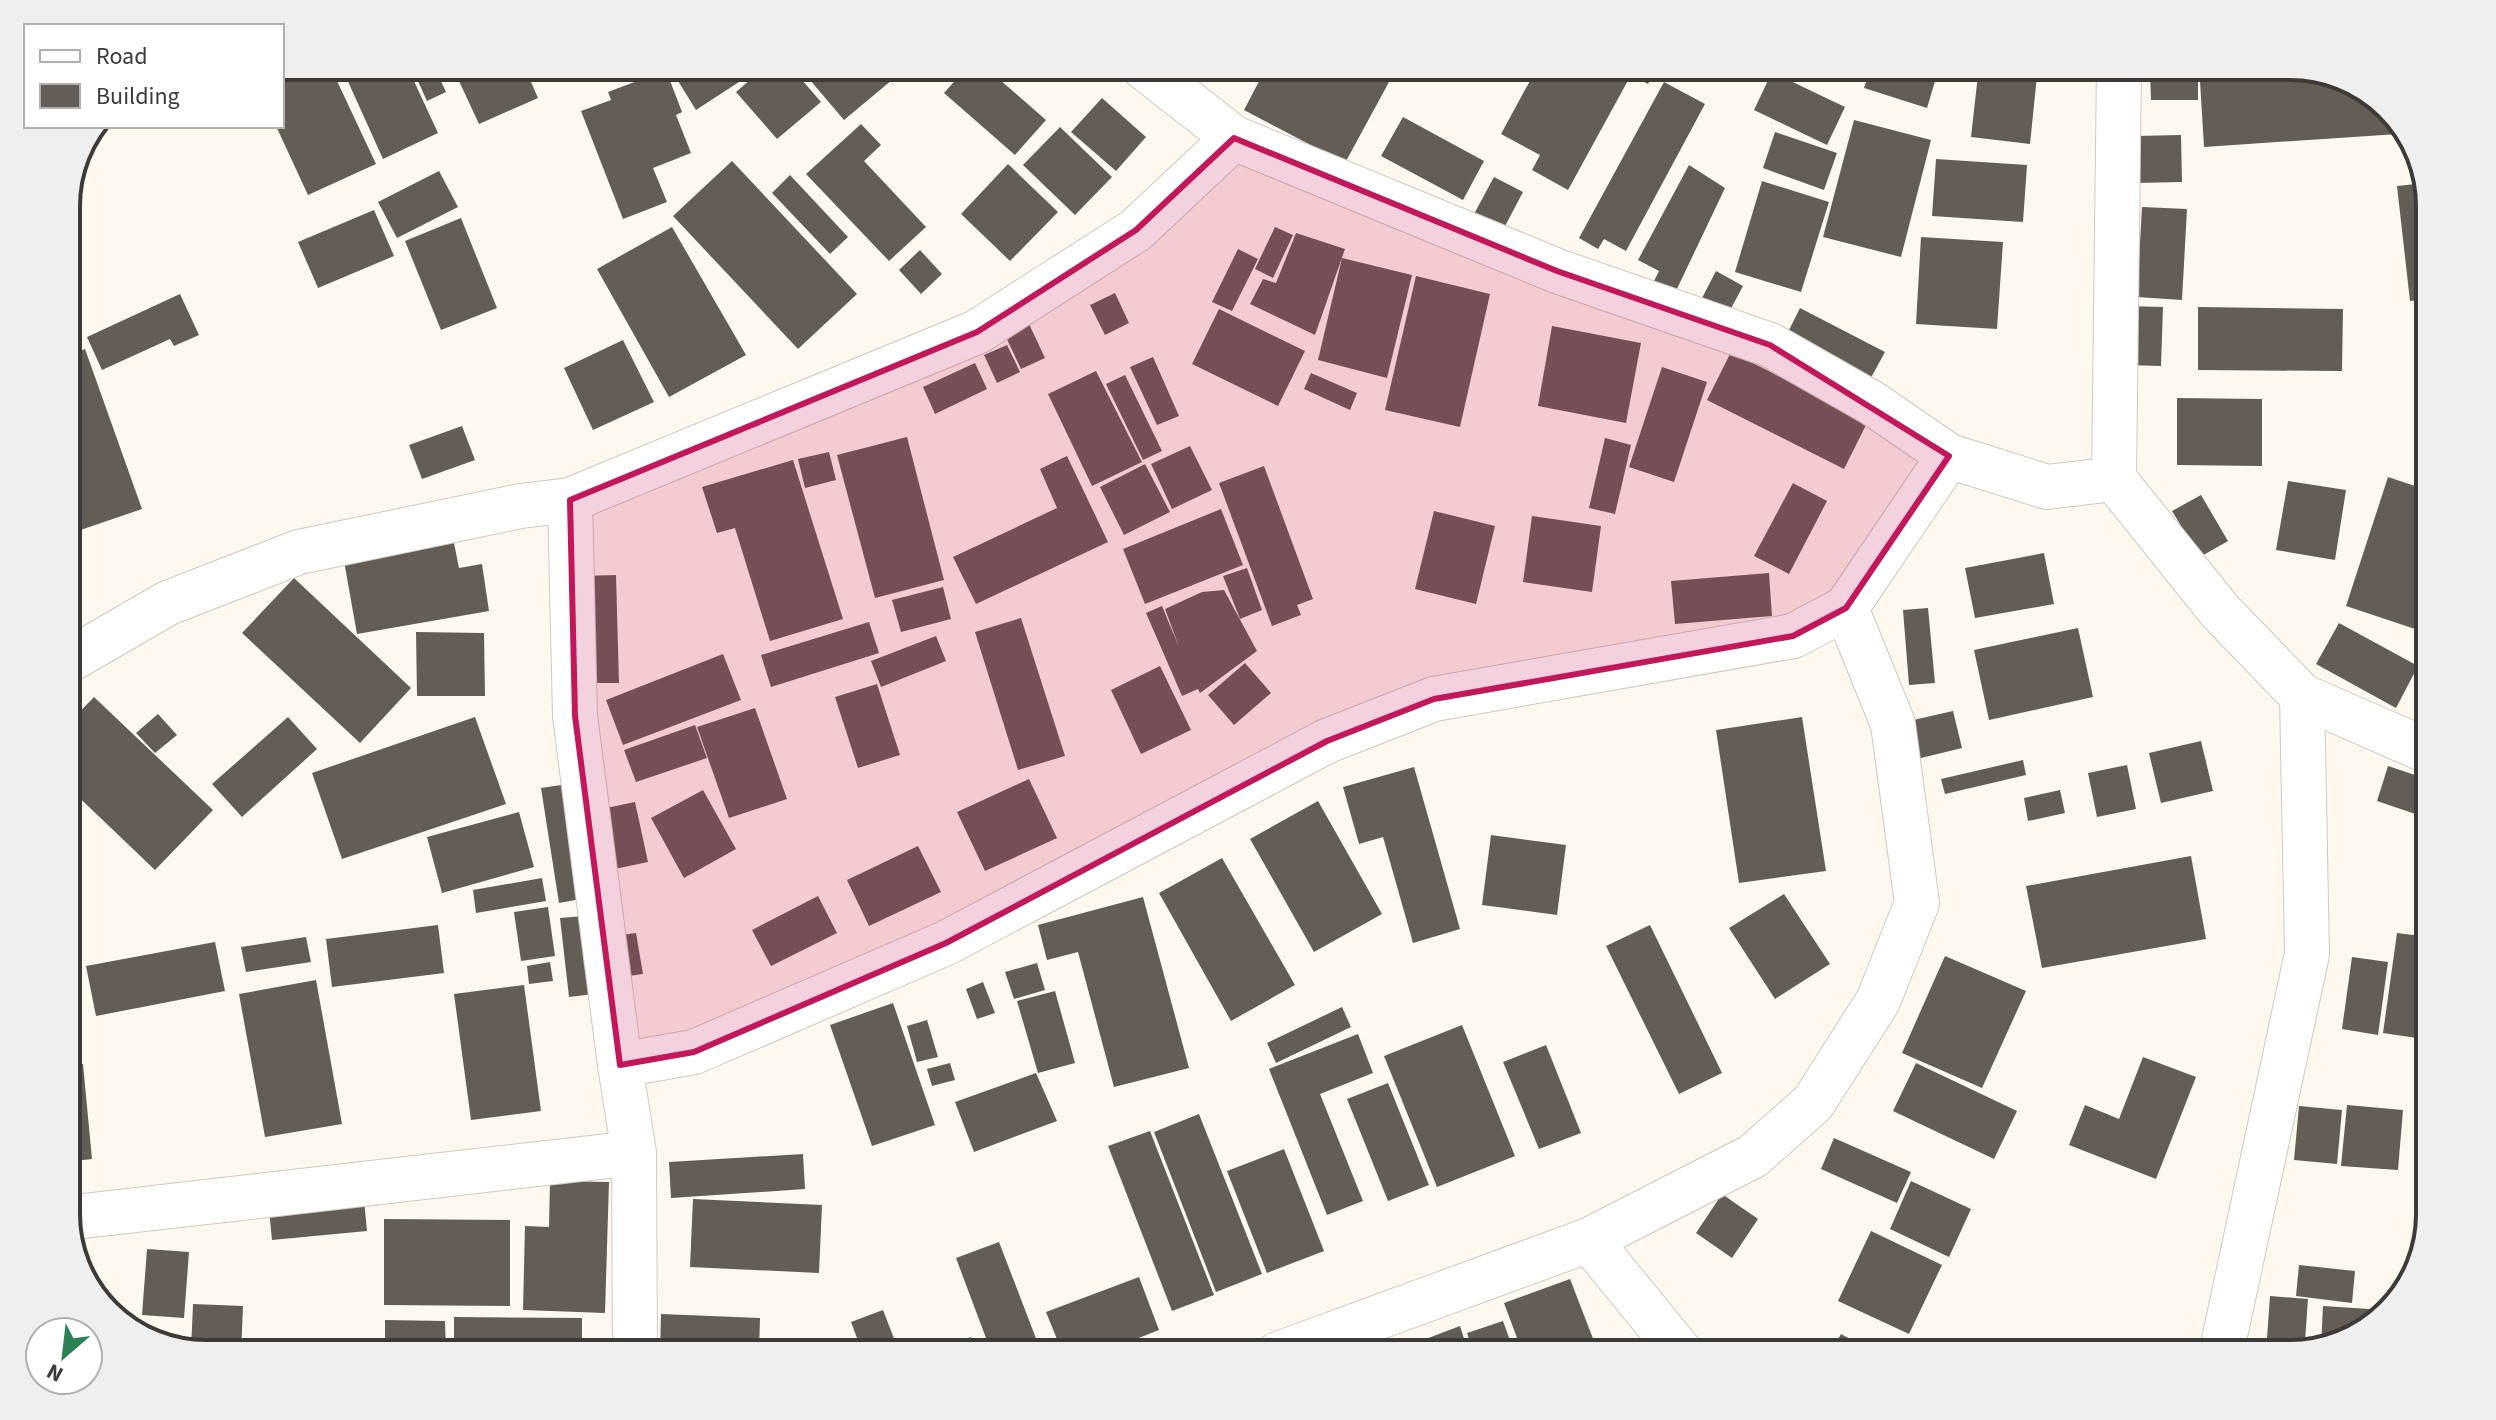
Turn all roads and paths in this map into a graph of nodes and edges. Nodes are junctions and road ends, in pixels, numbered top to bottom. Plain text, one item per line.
1 (1160, 80) edge
2 (2119, 80) edge
3 (1234, 138) junction
4 (1949, 456) junction
5 (2114, 479) junction
6 (570, 500) junction
7 (1846, 608) junction
8 (80, 654) edge
9 (2302, 696) junction
10 (2416, 746) edge
11 (620, 1065) junction
12 (634, 1153) junction
13 (80, 1216) edge
14 (1589, 1240) junction
15 (635, 1340) edge
16 (1316, 1340) edge
17 (1671, 1340) edge
18 (2224, 1340) edge

1 - 3 street
2 - 5 street
3 - 4 street
3 - 6 street
4 - 5 street
4 - 7 street
5 - 9 street
6 - 8 street
6 - 11 street
7 - 11 street
7 - 14 street
9 - 10 street
9 - 18 street
11 - 12 street
12 - 13 street
12 - 15 street
14 - 16 street
14 - 17 street

